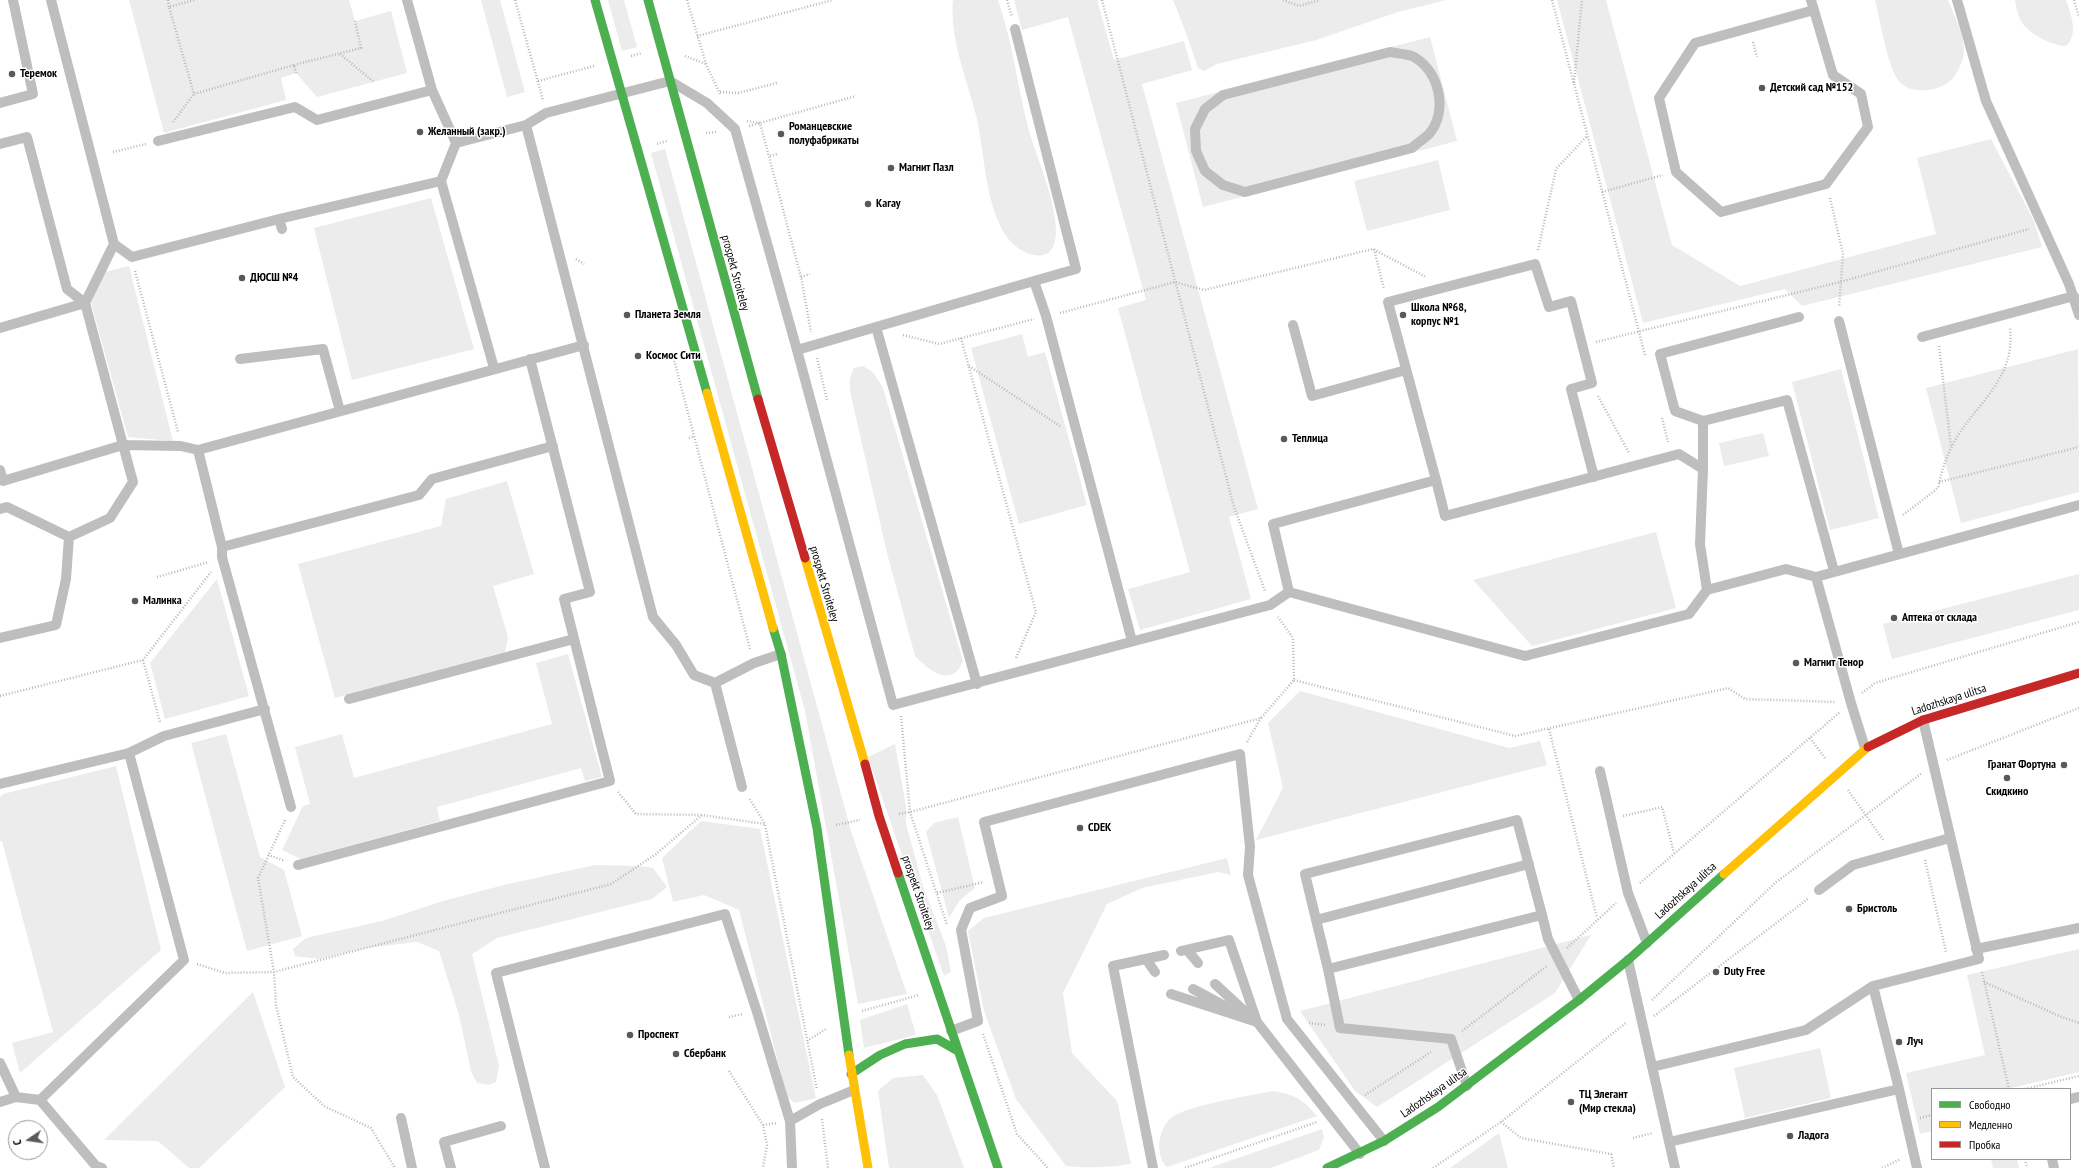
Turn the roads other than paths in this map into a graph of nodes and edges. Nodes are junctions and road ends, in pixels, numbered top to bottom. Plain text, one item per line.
1 (13, 0) edge
2 (51, 0) edge
3 (407, 0) edge
4 (595, 0) edge
5 (648, 0) edge
6 (1957, 0) edge
7 (1812, 5) edge
8 (1015, 29) dead end
9 (670, 81) junction
10 (432, 90) junction
11 (622, 93) junction
12 (0, 103) edge
13 (526, 125) junction
14 (158, 142) dead end
15 (456, 143) junction
16 (0, 144) edge
17 (1205, 171) joint
18 (441, 181) junction
19 (279, 219) junction
20 (282, 229) dead end
21 (114, 244) junction
22 (1034, 281) junction
23 (2079, 281) edge
24 (2069, 284) junction
25 (2074, 296) junction
26 (85, 303) junction
27 (2079, 316) edge
28 (1799, 317) dead end
29 (1839, 321) road end
30 (1, 325) edge
31 (1293, 325) dead end
32 (876, 327) junction
33 (1922, 337) dead end
34 (584, 345) junction
35 (797, 350) junction
36 (240, 359) dead end
37 (530, 359) junction
38 (494, 368) junction
39 (1406, 370) junction
40 (340, 411) junction
41 (1703, 421) junction
42 (124, 445) junction
43 (552, 446) junction
44 (198, 450) junction
45 (1703, 469) junction
46 (0, 470) edge
47 (1594, 477) junction
48 (1436, 480) junction
49 (2079, 505) edge
50 (0, 509) edge
51 (69, 537) junction
52 (222, 552) junction
53 (1899, 554) junction
54 (1834, 571) junction
55 (1816, 577) junction
56 (1707, 590) junction
57 (1289, 592) junction
58 (0, 638) edge
59 (574, 639) junction
60 (1132, 641) junction
61 (781, 654) junction
62 (2079, 673) edge
63 (715, 683) junction
64 (977, 684) junction
65 (349, 699) dead end
66 (265, 710) junction
67 (1922, 720) junction
68 (1865, 748) junction
69 (129, 753) junction
70 (1600, 771) dead end
71 (0, 784) edge
72 (742, 787) road end
73 (291, 807) road end
74 (1950, 838) junction
75 (1529, 864) junction
76 (298, 865) dead end
77 (1819, 890) road end
78 (1542, 916) junction
79 (1316, 920) junction
80 (2079, 928) edge
81 (1647, 943) junction
82 (1978, 954) junction
83 (1164, 955) dead end
84 (1146, 959) junction
85 (1628, 960) junction
86 (1198, 963) dead end
87 (1328, 969) junction
88 (1155, 972) dead end
89 (1215, 984) dead end
90 (1873, 986) junction
91 (1193, 989) dead end
92 (1170, 994) dead end
93 (1579, 1000) junction
94 (1257, 1022) junction
95 (951, 1031) junction
96 (958, 1051) junction
97 (0, 1063) edge
98 (1652, 1067) junction
99 (852, 1074) junction
100 (1467, 1086) junction
101 (1899, 1089) junction
102 (854, 1090) junction
103 (16, 1097) junction
104 (40, 1100) junction
105 (0, 1102) edge
106 (401, 1118) dead end
107 (790, 1121) junction
108 (501, 1126) dead end
109 (1384, 1141) junction
110 (1669, 1142) junction
111 (1360, 1154) junction
112 (102, 1168) edge
113 (412, 1168) edge
114 (451, 1168) edge
115 (545, 1168) edge
116 (792, 1168) edge
117 (868, 1168) edge
118 (998, 1168) edge
119 (1153, 1168) edge
120 (1327, 1168) edge
121 (1676, 1168) edge
122 (1917, 1168) edge

1 - 12 lane
2 - 21 lane
3 - 10 lane
4 - 11 main road
5 - 9 main road, prospekt Stroiteley
6 - 24 lane
7 - 7 lane
8 - 22 lane
9 - 11 lane
9 - 35 lane
9 - 95 main road, prospekt Stroiteley
10 - 14 lane
10 - 15 lane
11 - 13 lane
11 - 61 main road
13 - 15 lane
13 - 34 lane
15 - 18 lane
16 - 26 lane
17 - 17 lane
18 - 19 lane
18 - 38 lane
19 - 20 lane
19 - 21 lane
21 - 26 lane
22 - 32 lane
22 - 60 lane
23 - 24 lane
24 - 25 lane
25 - 27 lane
25 - 33 lane
26 - 30 lane
26 - 42 lane
28 - 41 lane
29 - 53 lane
31 - 39 lane
32 - 35 lane
32 - 64 lane
34 - 37 lane
34 - 63 lane
35 - 64 lane
36 - 40 lane
37 - 38 lane
37 - 43 lane
38 - 40 lane
39 - 47 lane
39 - 48 lane
40 - 44 lane
41 - 45 lane
41 - 54 lane
42 - 44 lane
42 - 46 lane
42 - 51 lane
43 - 52 lane
43 - 59 lane
44 - 52 lane
45 - 47 lane
45 - 56 lane
47 - 48 lane
48 - 57 lane
49 - 53 lane
50 - 51 lane
51 - 58 lane
52 - 66 lane
53 - 54 lane
54 - 55 lane
55 - 56 lane
55 - 68 lane
56 - 57 lane
57 - 60 lane
59 - 65 lane
59 - 76 lane
60 - 64 lane
61 - 63 lane
61 - 99 main road
62 - 67 main road, Ladozhskaya ulitsa
63 - 72 lane
66 - 69 lane
66 - 73 lane
67 - 68 main road, Ladozhskaya ulitsa
67 - 74 lane
68 - 81 main road, Ladozhskaya ulitsa
69 - 71 lane
69 - 104 lane
70 - 81 lane
74 - 77 lane
74 - 82 lane
75 - 78 lane
75 - 79 lane
75 - 79 lane
78 - 87 lane
78 - 93 lane
79 - 87 lane
80 - 82 lane
81 - 85 main road, Ladozhskaya ulitsa
82 - 90 lane
83 - 84 lane
84 - 88 lane
84 - 119 lane
85 - 93 main road, Ladozhskaya ulitsa
85 - 98 lane
86 - 94 lane
87 - 100 lane
89 - 94 lane
90 - 98 lane
90 - 101 lane
91 - 94 lane
92 - 94 lane
93 - 100 main road, Ladozhskaya ulitsa
94 - 111 lane
95 - 96 main road, prospekt Stroiteley
95 - 109 lane
96 - 99 main road
96 - 118 main road, prospekt Stroiteley
97 - 103 lane
98 - 110 lane
99 - 102 main road
100 - 109 main road, Ladozhskaya ulitsa
101 - 110 lane
101 - 122 lane
102 - 107 lane
102 - 117 main road
103 - 104 lane
103 - 105 lane
104 - 112 lane
106 - 113 lane
107 - 115 lane
107 - 116 lane
108 - 114 lane
109 - 111 main road, Ladozhskaya ulitsa
110 - 121 lane
111 - 120 main road, Ladozhskaya ulitsa

